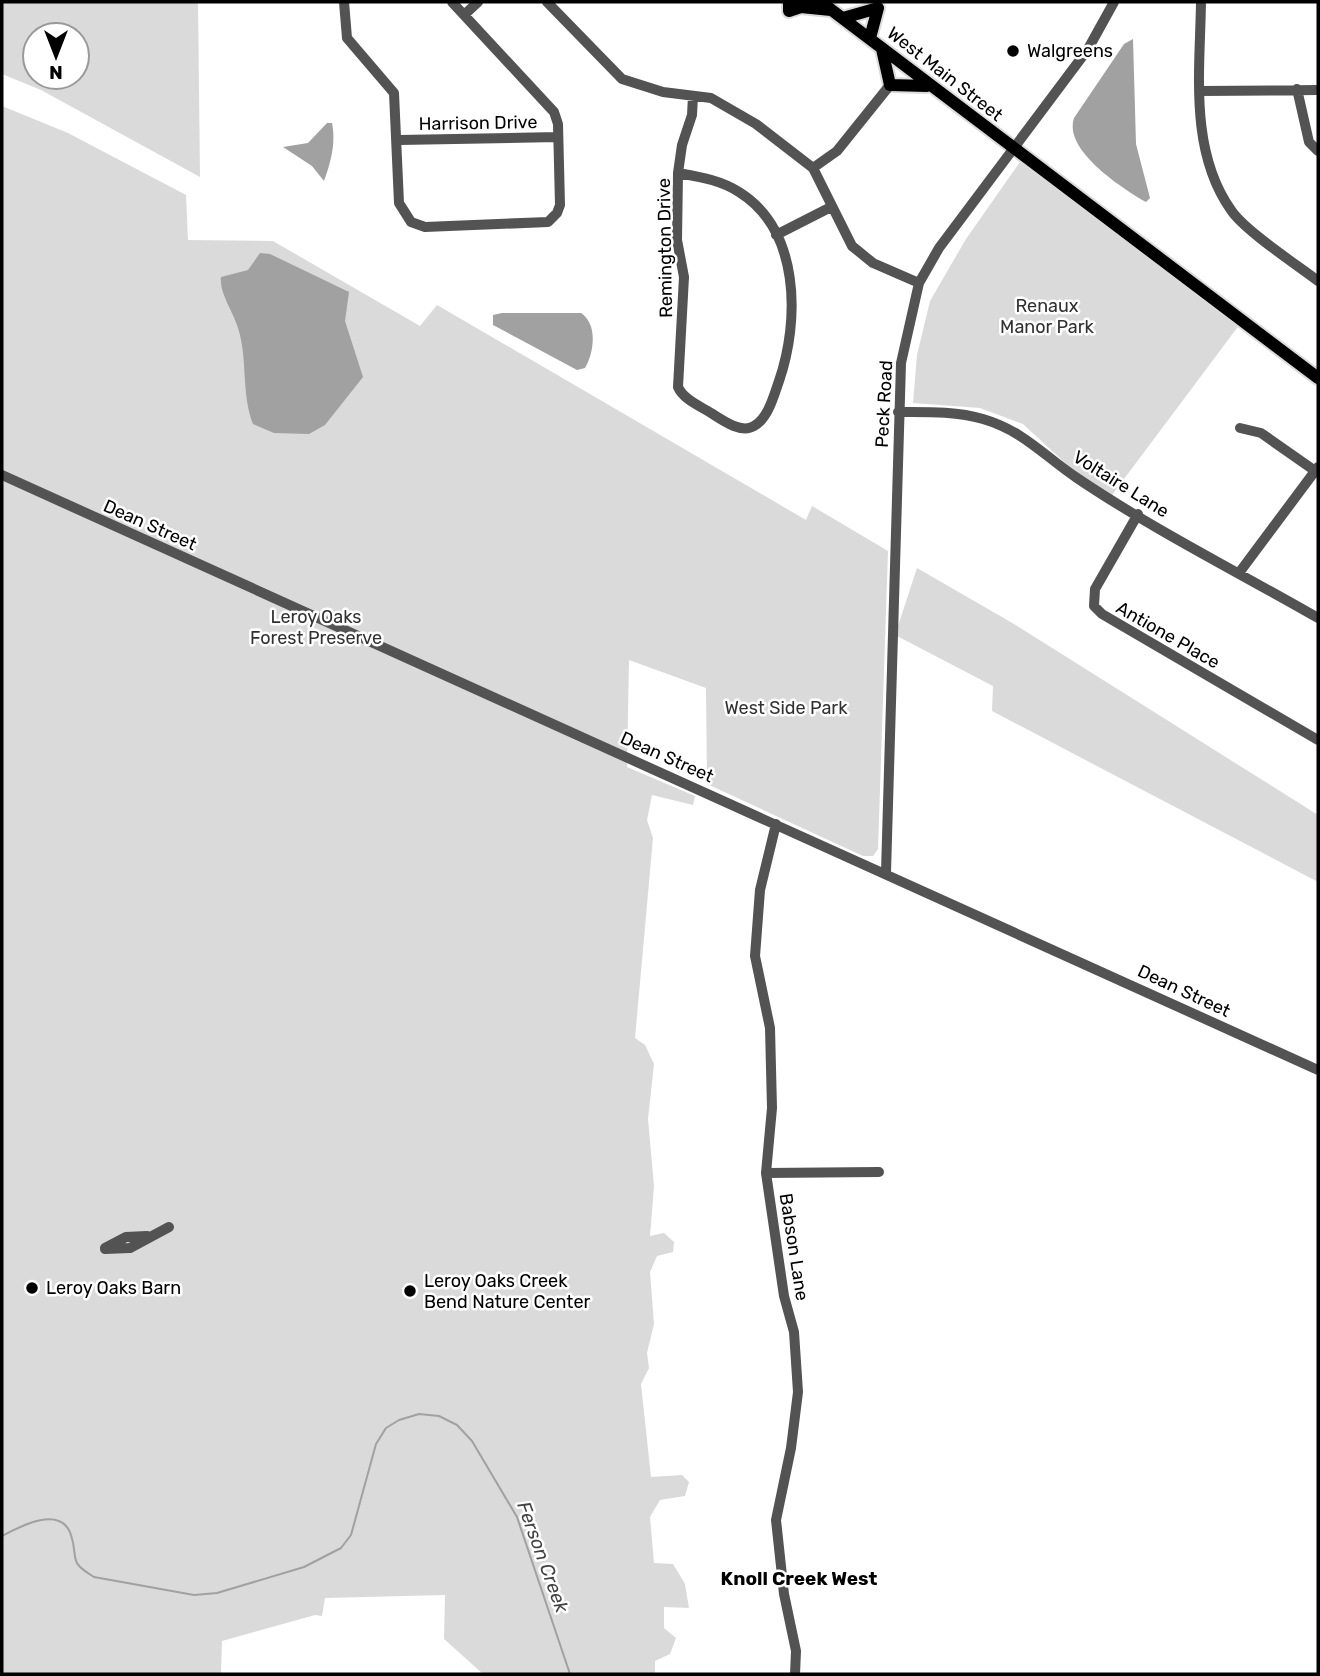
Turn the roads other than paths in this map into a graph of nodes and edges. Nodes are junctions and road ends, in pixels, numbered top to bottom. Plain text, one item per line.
1 (344, 2) edge
2 (478, 2) edge
3 (547, 2) edge
4 (789, 2) edge
5 (821, 2) edge
6 (1114, 2) edge
7 (1200, 2) edge
8 (456, 3) edge
9 (837, 14) junction
10 (464, 15) junction
11 (870, 38) junction
12 (882, 49) junction
13 (890, 85) junction
14 (931, 87) junction
15 (1297, 89) junction
16 (1318, 90) edge
17 (1200, 91) junction
18 (693, 96) junction
19 (558, 137) junction
20 (399, 140) junction
21 (1013, 149) junction
22 (1318, 151) edge
23 (813, 168) junction
24 (678, 173) junction
25 (831, 207) junction
26 (776, 235) junction
27 (1318, 281) edge
28 (919, 283) junction
29 (1318, 377) edge
30 (898, 412) junction
31 (1240, 428) dead end
32 (1317, 470) edge
33 (2, 475) edge
34 (1138, 514) junction
35 (1239, 573) junction
36 (1318, 618) edge
37 (1318, 740) edge
38 (776, 824) junction
39 (886, 872) junction
40 (1318, 1070) edge
41 (879, 1172) dead end
42 (766, 1173) junction
43 (169, 1227) dead end
44 (147, 1236) dead end
45 (795, 1674) edge

1 - 20 street
2 - 10 street
3 - 18 street
4 - 9 main road
5 - 9 main road, West Main Street
6 - 21 street, Peck Road
7 - 17 street
8 - 10 street
9 - 11 main road, West Main Street
9 - 11 main road
10 - 19 street
11 - 12 main road, West Main Street
12 - 13 main road
12 - 14 main road, West Main Street
13 - 14 main road
13 - 23 street
14 - 21 main road, West Main Street
15 - 16 street
15 - 17 street
15 - 22 street
17 - 27 street
18 - 23 street
18 - 24 street, Remington Drive
19 - 20 street, Harrison Drive
19 - 20 street
21 - 28 street, Peck Road
21 - 29 main road, West Main Street
23 - 25 street
24 - 26 street
24 - 26 street, Remington Drive
25 - 26 street
25 - 28 street
28 - 30 street, Peck Road
30 - 34 street, Voltaire Lane
30 - 39 street, Peck Road
31 - 32 street
32 - 35 street
33 - 38 street, Dean Street
34 - 35 street, Voltaire Lane
34 - 37 street, Antione Place
35 - 36 street, Voltaire Lane
38 - 39 street, Dean Street
38 - 42 street, Babson Lane
39 - 40 street, Dean Street
41 - 42 street
42 - 45 street, Babson Lane
43 - 44 street

